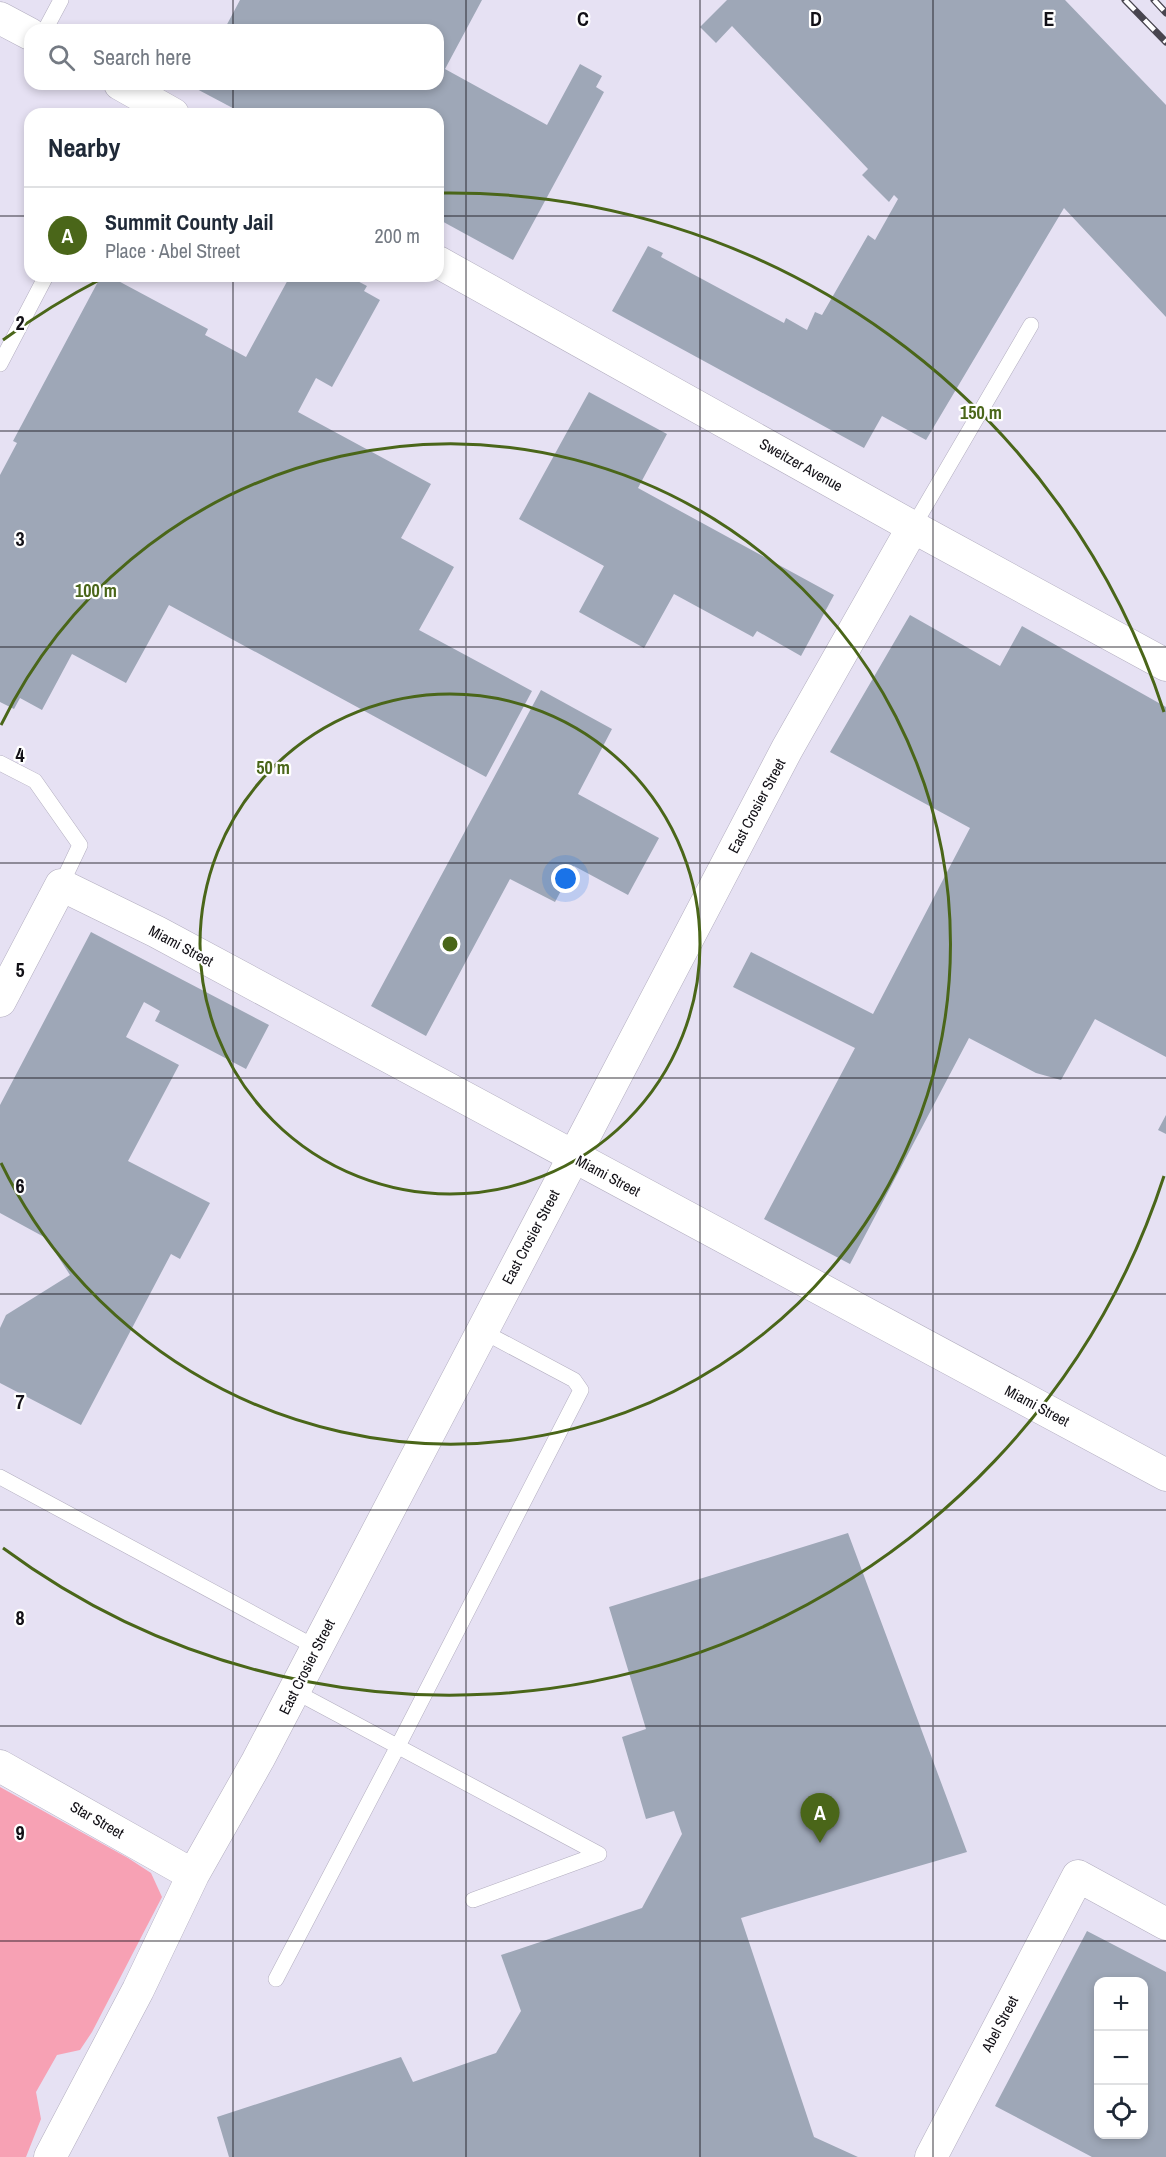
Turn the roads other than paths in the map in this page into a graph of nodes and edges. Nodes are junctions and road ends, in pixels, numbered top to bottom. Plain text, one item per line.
1 (61, 0) edge
2 (0, 18) edge
3 (48, 24) edge
4 (24, 31) edge
5 (133, 95) edge
6 (160, 108) edge
7 (444, 265) edge
8 (43, 282) edge
9 (1030, 326) dead end
10 (0, 364) edge
11 (913, 527) junction
12 (1166, 665) edge
13 (0, 763) edge
14 (58, 890) junction
15 (0, 1001) edge
16 (573, 1157) junction
17 (482, 1331) junction
18 (1166, 1475) edge
19 (0, 1477) edge
20 (317, 1648) junction
21 (294, 1691) junction
22 (398, 1746) junction
23 (0, 1766) edge
24 (193, 1875) junction
25 (473, 1900) dead end
26 (1166, 1924) edge
27 (276, 1979) dead end
28 (50, 2157) edge
29 (931, 2157) edge

1 - 3 lane
2 - 4 street
5 - 6 street
7 - 11 street, Sweitzer Avenue
8 - 10 lane
9 - 11 lane, East Crosier Street
11 - 12 street, Sweitzer Avenue
11 - 16 street, East Crosier Street
13 - 14 lane
14 - 15 street
14 - 16 street, Miami Street
16 - 17 street, East Crosier Street
16 - 18 street, Miami Street
17 - 20 street, East Crosier Street
17 - 22 lane
19 - 20 lane
20 - 21 street, East Crosier Street
21 - 22 lane
21 - 24 street, East Crosier Street
22 - 25 lane
22 - 27 lane
23 - 24 street, Star Street
24 - 28 street, East Crosier Street
26 - 29 street, Abel Street

